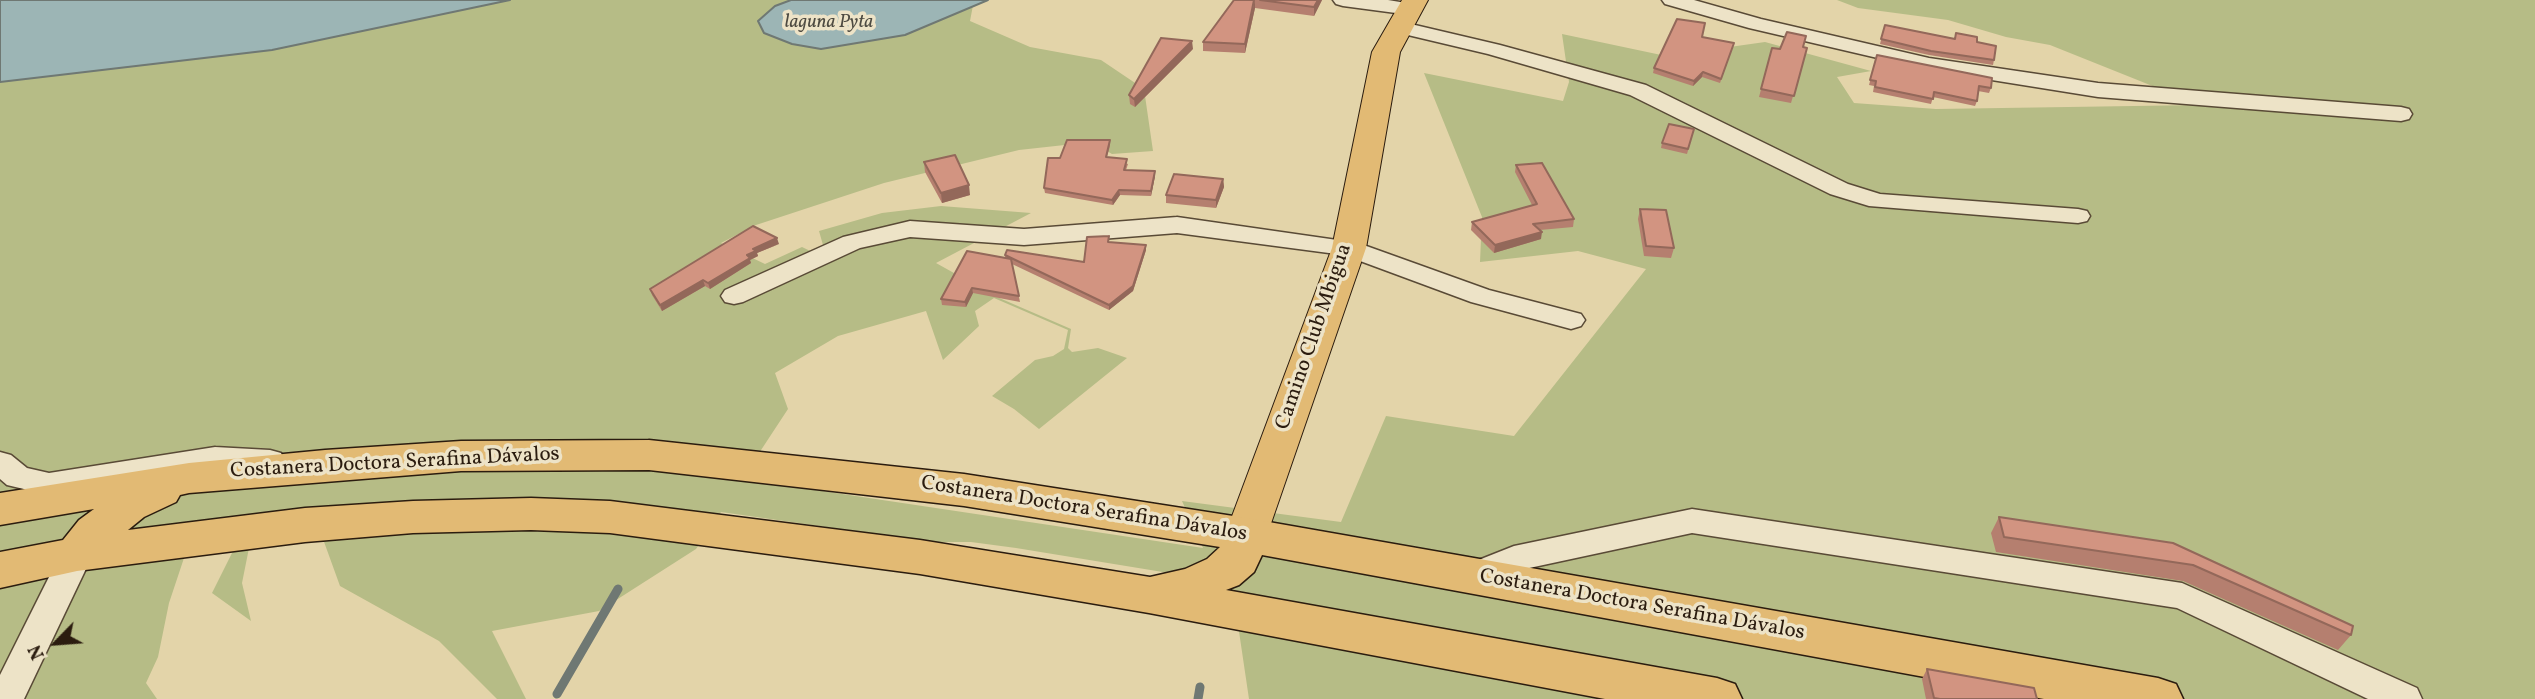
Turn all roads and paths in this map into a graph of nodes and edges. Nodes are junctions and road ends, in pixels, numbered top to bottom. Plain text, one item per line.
1 (1343, 0) edge
2 (1672, 0) edge
3 (1402, 22) edge
4 (2401, 114) dead end
5 (2078, 216) dead end
6 (1349, 248) junction
7 (734, 296) dead end
8 (1572, 320) dead end
9 (0, 463) edge
10 (325, 464) junction
11 (189, 478) junction
12 (0, 509) edge
13 (1246, 535) junction
14 (77, 554) junction
15 (0, 570) edge
16 (1473, 576) junction
17 (1149, 595) junction
18 (6, 699) edge
19 (1717, 699) edge
20 (2158, 699) edge
21 (2404, 699) edge

1 - 3 street
2 - 4 street
3 - 5 street
3 - 6 main road, Camino Club Mbigua
6 - 7 street
6 - 8 street
6 - 13 main road, Camino Club Mbigua
9 - 10 street
10 - 11 highway, Costanera Doctora Serafina Dávalos
10 - 13 highway, Costanera Doctora Serafina Dávalos
11 - 12 highway, Costanera Doctora Serafina Dávalos
11 - 14 highway
13 - 16 highway, Costanera Doctora Serafina Dávalos
13 - 17 highway
14 - 15 highway
14 - 17 highway
14 - 18 street
16 - 20 highway, Costanera Doctora Serafina Dávalos
16 - 21 street
17 - 19 highway

